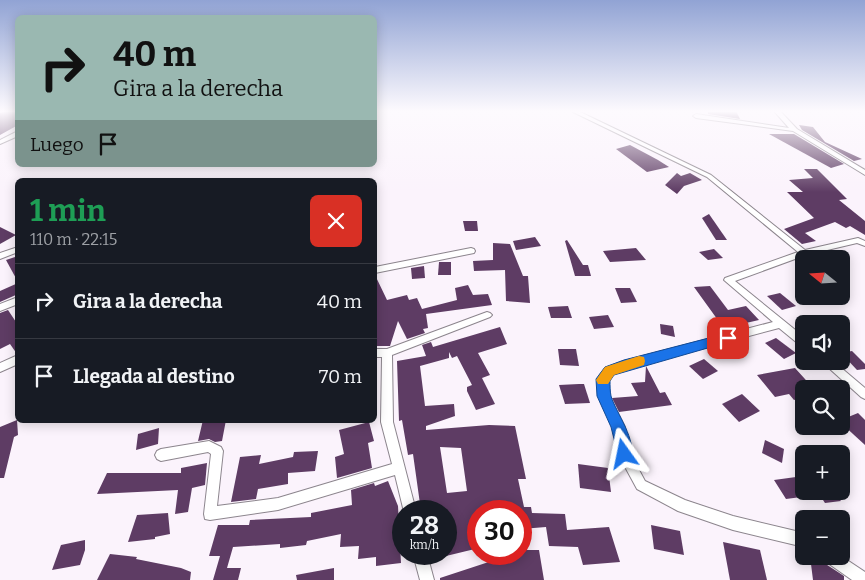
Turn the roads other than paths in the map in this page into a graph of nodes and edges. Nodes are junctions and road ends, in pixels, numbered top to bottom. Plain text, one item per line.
1 (630, 138) edge
2 (808, 138) edge
3 (865, 173) edge
4 (865, 244) edge
5 (15, 250) edge
6 (800, 250) edge
7 (816, 250) edge
8 (471, 251) dead end
9 (0, 256) edge
10 (795, 256) edge
11 (377, 270) edge
12 (15, 301) edge
13 (0, 308) edge
14 (487, 315) dead end
15 (770, 316) junction
16 (795, 336) edge
17 (381, 353) edge
18 (15, 361) edge
19 (0, 368) edge
20 (837, 370) edge
21 (865, 394) edge
22 (161, 455) dead end
23 (399, 468) junction
24 (407, 500) edge
25 (795, 538) edge
26 (423, 565) edge
27 (843, 565) edge
28 (427, 580) edge
29 (864, 580) edge

1 - 6 street
2 - 3 street
4 - 7 street
5 - 9 street
8 - 11 street
10 - 15 street
12 - 13 street
14 - 17 street
15 - 16 street
15 - 25 street
17 - 23 street
18 - 19 street
20 - 21 street
22 - 23 street
23 - 24 street
26 - 28 street
27 - 29 street

